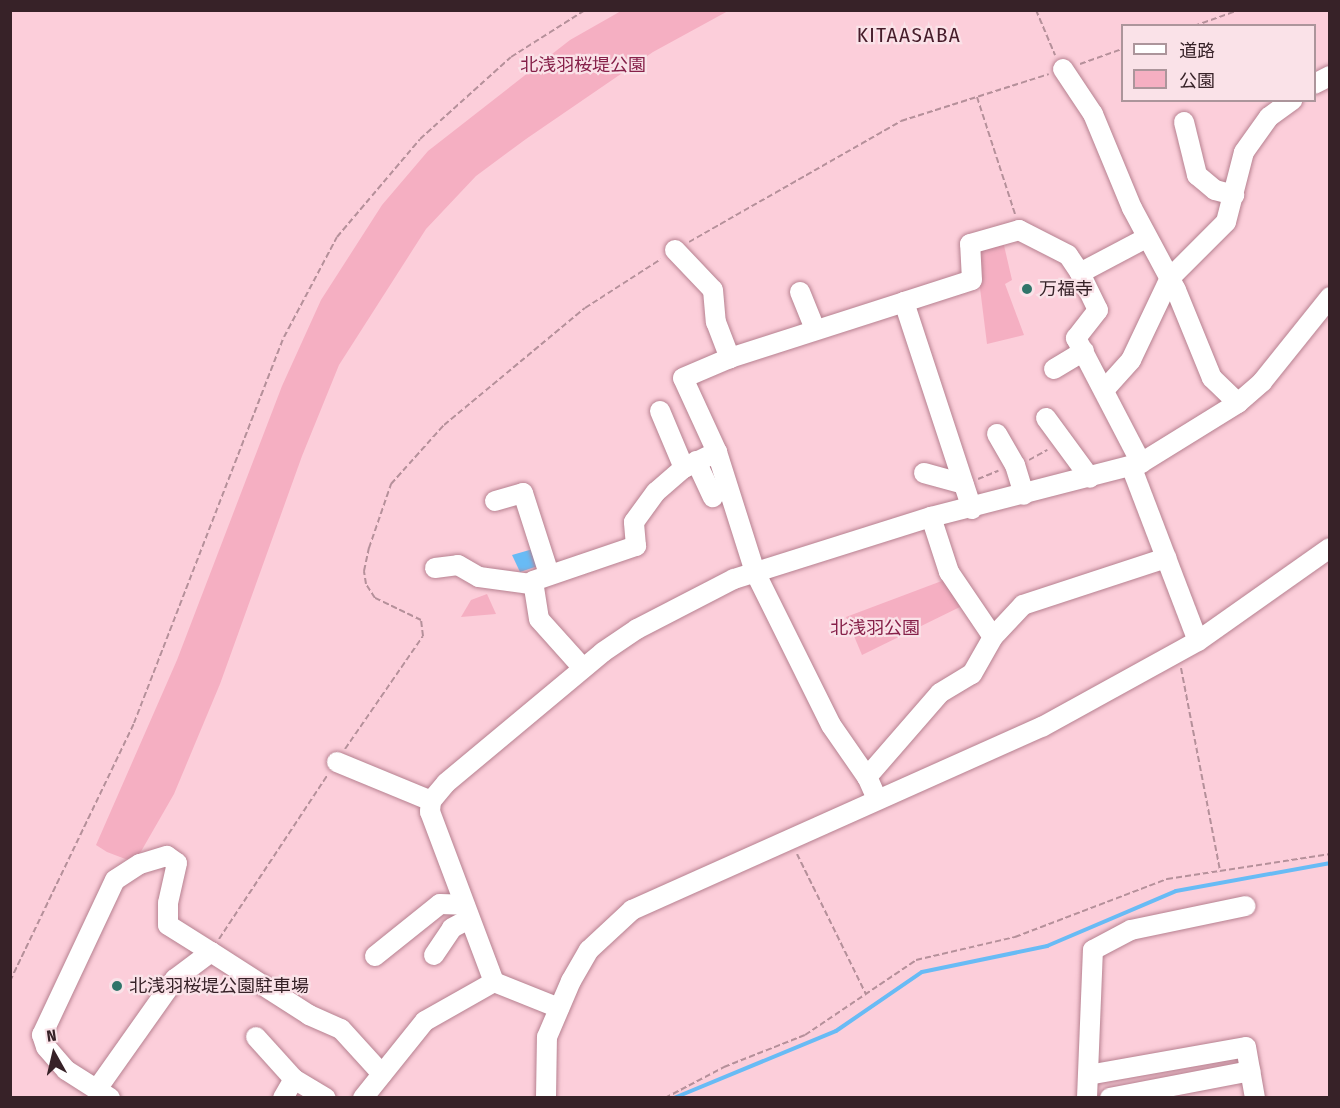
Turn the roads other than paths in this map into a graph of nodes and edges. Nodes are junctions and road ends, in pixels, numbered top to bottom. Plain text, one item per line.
1 (1063, 69) road end
2 (1289, 102) edge
3 (1184, 122) dead end
4 (1234, 195) junction
5 (1146, 238) junction
6 (675, 250) road end
7 (1080, 273) junction
8 (1170, 278) junction
9 (800, 292) dead end
10 (1329, 297) edge
11 (904, 302) junction
12 (815, 329) junction
13 (1084, 351) junction
14 (730, 358) junction
15 (1054, 369) dead end
16 (1105, 389) junction
17 (1239, 403) junction
18 (660, 411) dead end
19 (1046, 418) dead end
20 (997, 434) dead end
21 (717, 452) junction
22 (690, 465) junction
23 (1136, 465) junction
24 (924, 473) dead end
25 (1090, 477) junction
26 (964, 484) junction
27 (1024, 495) junction
28 (712, 497) dead end
29 (495, 501) dead end
30 (972, 508) junction
31 (931, 517) junction
32 (1329, 548) edge
33 (1166, 558) junction
34 (435, 567) dead end
35 (755, 572) junction
36 (549, 574) junction
37 (531, 584) junction
38 (993, 637) junction
39 (1198, 641) junction
40 (582, 667) junction
41 (337, 762) road end
42 (867, 777) junction
43 (877, 799) junction
44 (431, 801) junction
45 (1246, 906) dead end
46 (466, 912) junction
47 (211, 952) junction
48 (434, 955) dead end
49 (375, 956) dead end
50 (494, 982) junction
51 (559, 1008) junction
52 (256, 1037) dead end
53 (1250, 1071) junction
54 (382, 1074) junction
55 (1088, 1075) junction
56 (294, 1079) junction
57 (104, 1093) edge
58 (283, 1098) edge
59 (326, 1098) edge
60 (363, 1098) edge
61 (546, 1098) edge
62 (1087, 1098) edge
63 (1110, 1098) edge
64 (1255, 1098) edge

1 - 5 street
2 - 4 street
3 - 4 street
4 - 8 street
5 - 7 street
5 - 8 street
6 - 14 street
7 - 11 street
7 - 13 street
8 - 16 street
8 - 17 street
9 - 12 street
10 - 17 street
11 - 12 street
11 - 26 street
12 - 14 street
13 - 15 street
13 - 16 street
14 - 21 street
16 - 23 street
17 - 23 street
18 - 22 street
19 - 25 street
20 - 27 street
21 - 22 street
21 - 35 street
22 - 28 street
22 - 36 street
23 - 25 street
23 - 33 street
24 - 26 street
25 - 27 street
26 - 30 street
27 - 30 street
29 - 36 street
30 - 31 street
31 - 35 street
31 - 38 street
32 - 39 street
33 - 38 street
33 - 39 street
34 - 37 street
35 - 40 street
35 - 42 street
36 - 37 street
37 - 40 street
38 - 42 street
39 - 43 street
40 - 44 street
41 - 44 street
42 - 43 street
43 - 51 street
44 - 46 street
45 - 55 street
46 - 48 street
46 - 49 street
46 - 50 street
47 - 54 street
47 - 57 street
47 - 57 street
50 - 51 street
50 - 54 street
51 - 61 street
52 - 56 street
53 - 55 street
53 - 63 street
53 - 64 street
54 - 60 street
55 - 62 street
56 - 58 street
56 - 59 street

